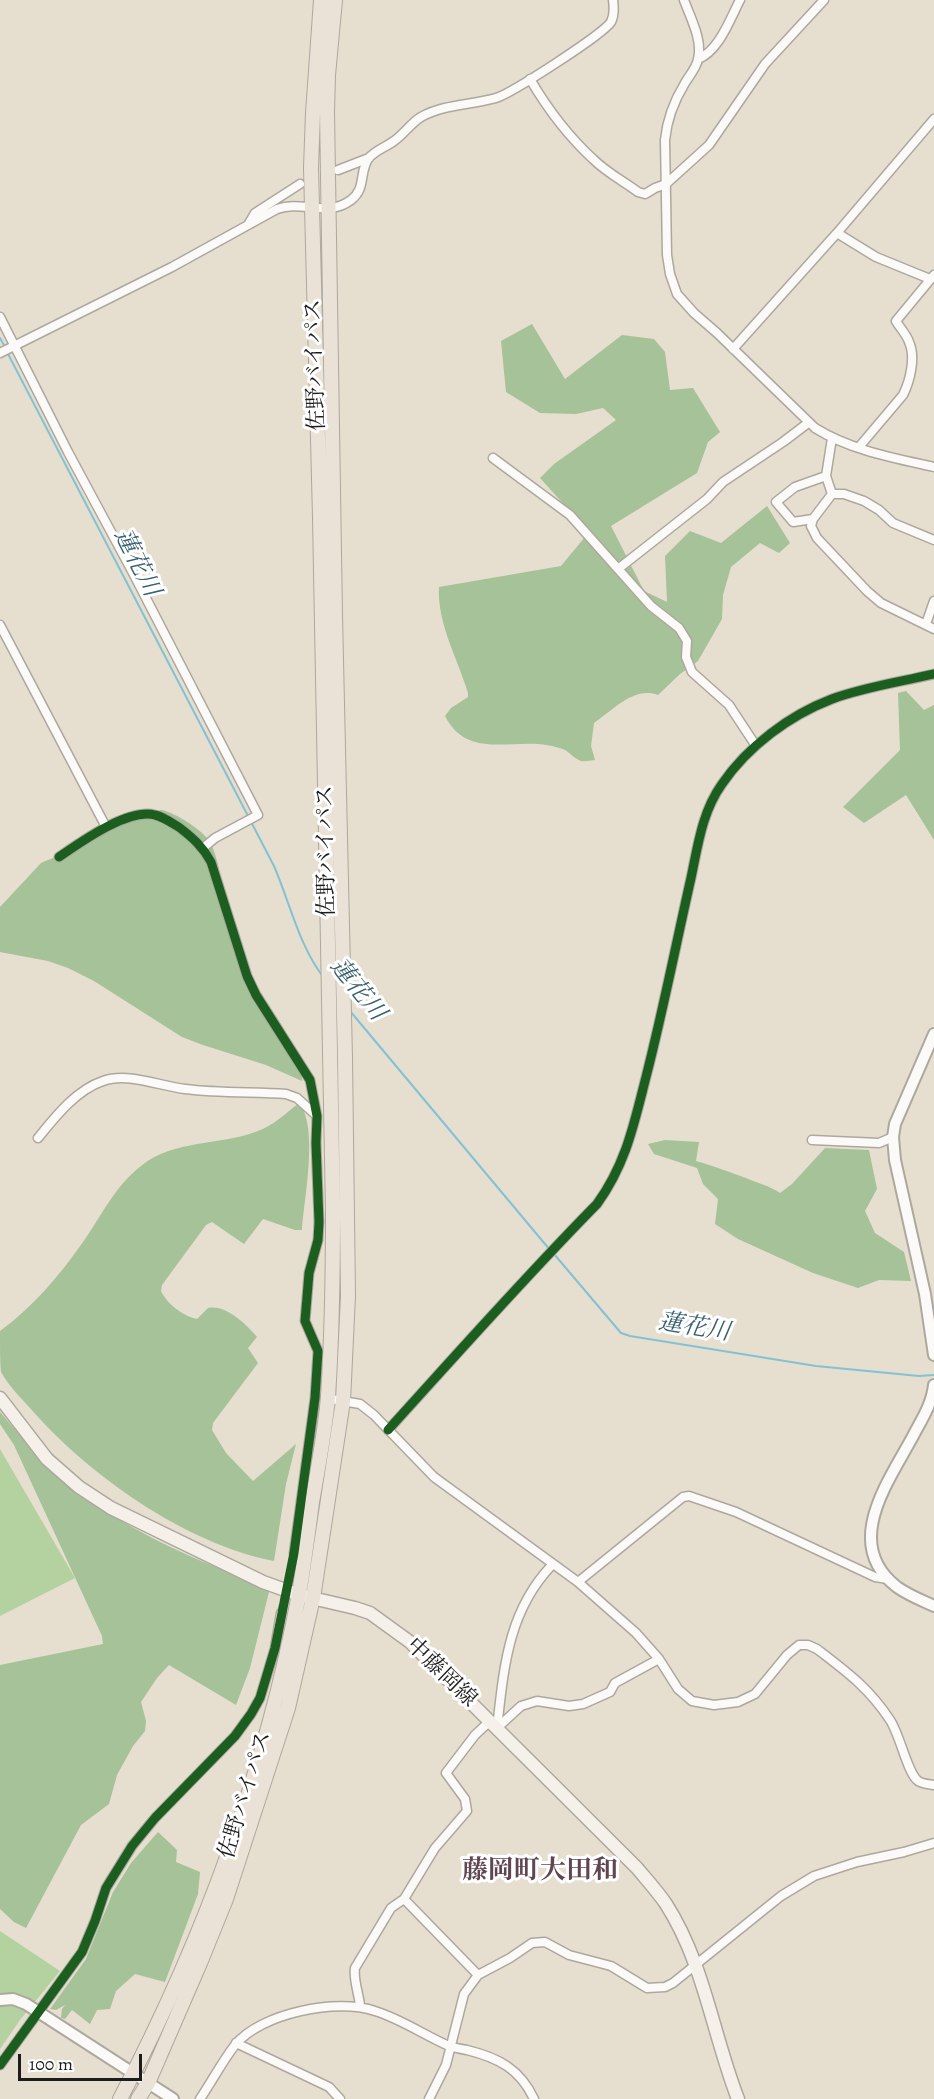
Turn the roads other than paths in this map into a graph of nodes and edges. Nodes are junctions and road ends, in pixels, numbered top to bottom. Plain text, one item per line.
1 (321, 0) edge
2 (335, 0) edge
3 (613, 0) edge
4 (684, 0) edge
5 (740, 0) edge
6 (824, 0) edge
7 (698, 59) junction
8 (530, 79) junction
9 (934, 119) edge
10 (369, 158) junction
11 (338, 170) dead end
12 (300, 184) dead end
13 (666, 184) junction
14 (312, 208) junction
15 (328, 210) junction
16 (248, 225) junction
17 (837, 233) junction
18 (932, 277) edge
19 (0, 317) edge
20 (13, 346) junction
21 (733, 349) junction
22 (1, 353) edge
23 (808, 423) junction
24 (832, 438) junction
25 (859, 447) junction
26 (493, 458) dead end
27 (934, 467) edge
28 (826, 476) junction
29 (832, 494) junction
30 (813, 519) junction
31 (934, 540) edge
32 (618, 569) junction
33 (934, 601) edge
34 (0, 625) edge
35 (930, 627) edge
36 (934, 675) edge
37 (756, 746) junction
38 (106, 827) junction
39 (203, 848) junction
40 (59, 857) dead end
41 (934, 1034) edge
42 (317, 1116) junction
43 (893, 1137) junction
44 (38, 1138) dead end
45 (813, 1140) dead end
46 (934, 1354) edge
47 (934, 1385) edge
48 (0, 1398) edge
49 (321, 1398) junction
50 (343, 1401) junction
51 (388, 1430) junction
52 (294, 1553) tunnel mouth
53 (552, 1565) junction
54 (888, 1579) junction
55 (578, 1582) junction
56 (299, 1594) junction
57 (313, 1598) junction
58 (934, 1606) edge
59 (281, 1613) tunnel mouth
60 (659, 1659) junction
61 (494, 1724) junction
62 (934, 1785) edge
63 (934, 1843) edge
64 (404, 1899) junction
65 (695, 1966) junction
66 (478, 1975) junction
67 (0, 2000) edge
68 (360, 2006) junction
69 (39, 2012) junction
70 (236, 2043) junction
71 (452, 2047) junction
72 (0, 2065) edge
73 (134, 2074) junction
74 (148, 2083) junction
75 (120, 2099) edge
76 (138, 2099) edge
77 (173, 2099) edge
78 (200, 2099) edge
79 (340, 2099) edge
80 (429, 2099) edge
81 (534, 2099) edge
82 (738, 2099) edge

1 - 14 highway, 佐野バイパス
2 - 15 highway, 佐野バイパス
3 - 8 street
4 - 7 street
5 - 7 street
6 - 13 street
7 - 13 street
8 - 10 street
8 - 13 street
9 - 17 street
10 - 11 street
10 - 15 street
12 - 16 street
13 - 21 street
14 - 15 street
14 - 16 street
14 - 49 highway, 佐野バイパス
15 - 50 highway, 佐野バイパス
16 - 20 street
17 - 18 street
17 - 21 street
18 - 25 street
19 - 20 street
20 - 22 street
20 - 39 street
21 - 23 street
23 - 24 street
23 - 32 street
24 - 25 street
24 - 28 street
25 - 27 street
26 - 32 street
28 - 29 street
28 - 30 street
29 - 30 street
29 - 31 street
30 - 35 street
32 - 37 street
33 - 35 street
34 - 38 street
36 - 37 street
37 - 51 street
38 - 39 street
38 - 40 street
39 - 42 street
41 - 43 street
42 - 44 street
42 - 49 street
43 - 45 street
43 - 46 street
47 - 54 street
48 - 56 main road, 中藤岡線
49 - 50 street
49 - 52 street
49 - 56 highway, 佐野バイパス
50 - 51 street
50 - 57 highway, 佐野バイパス
51 - 53 street
53 - 55 street
53 - 61 street
54 - 55 street
54 - 58 street
55 - 60 street
56 - 57 main road, 中藤岡線
56 - 73 highway, 佐野バイパス
57 - 61 main road, 中藤岡線
57 - 74 highway, 佐野バイパス
59 - 69 street
60 - 61 street
60 - 62 street
61 - 64 street
61 - 65 main road, 中藤岡線
63 - 65 street
64 - 66 street
64 - 68 street
65 - 66 street
65 - 82 main road, 中藤岡線
66 - 71 street
67 - 69 street
68 - 70 street
68 - 71 street
69 - 72 street
69 - 73 street
70 - 78 street
70 - 79 street
71 - 80 street
71 - 81 street
73 - 74 street
73 - 75 highway, 佐野バイパス
74 - 76 highway, 佐野バイパス
74 - 77 street

